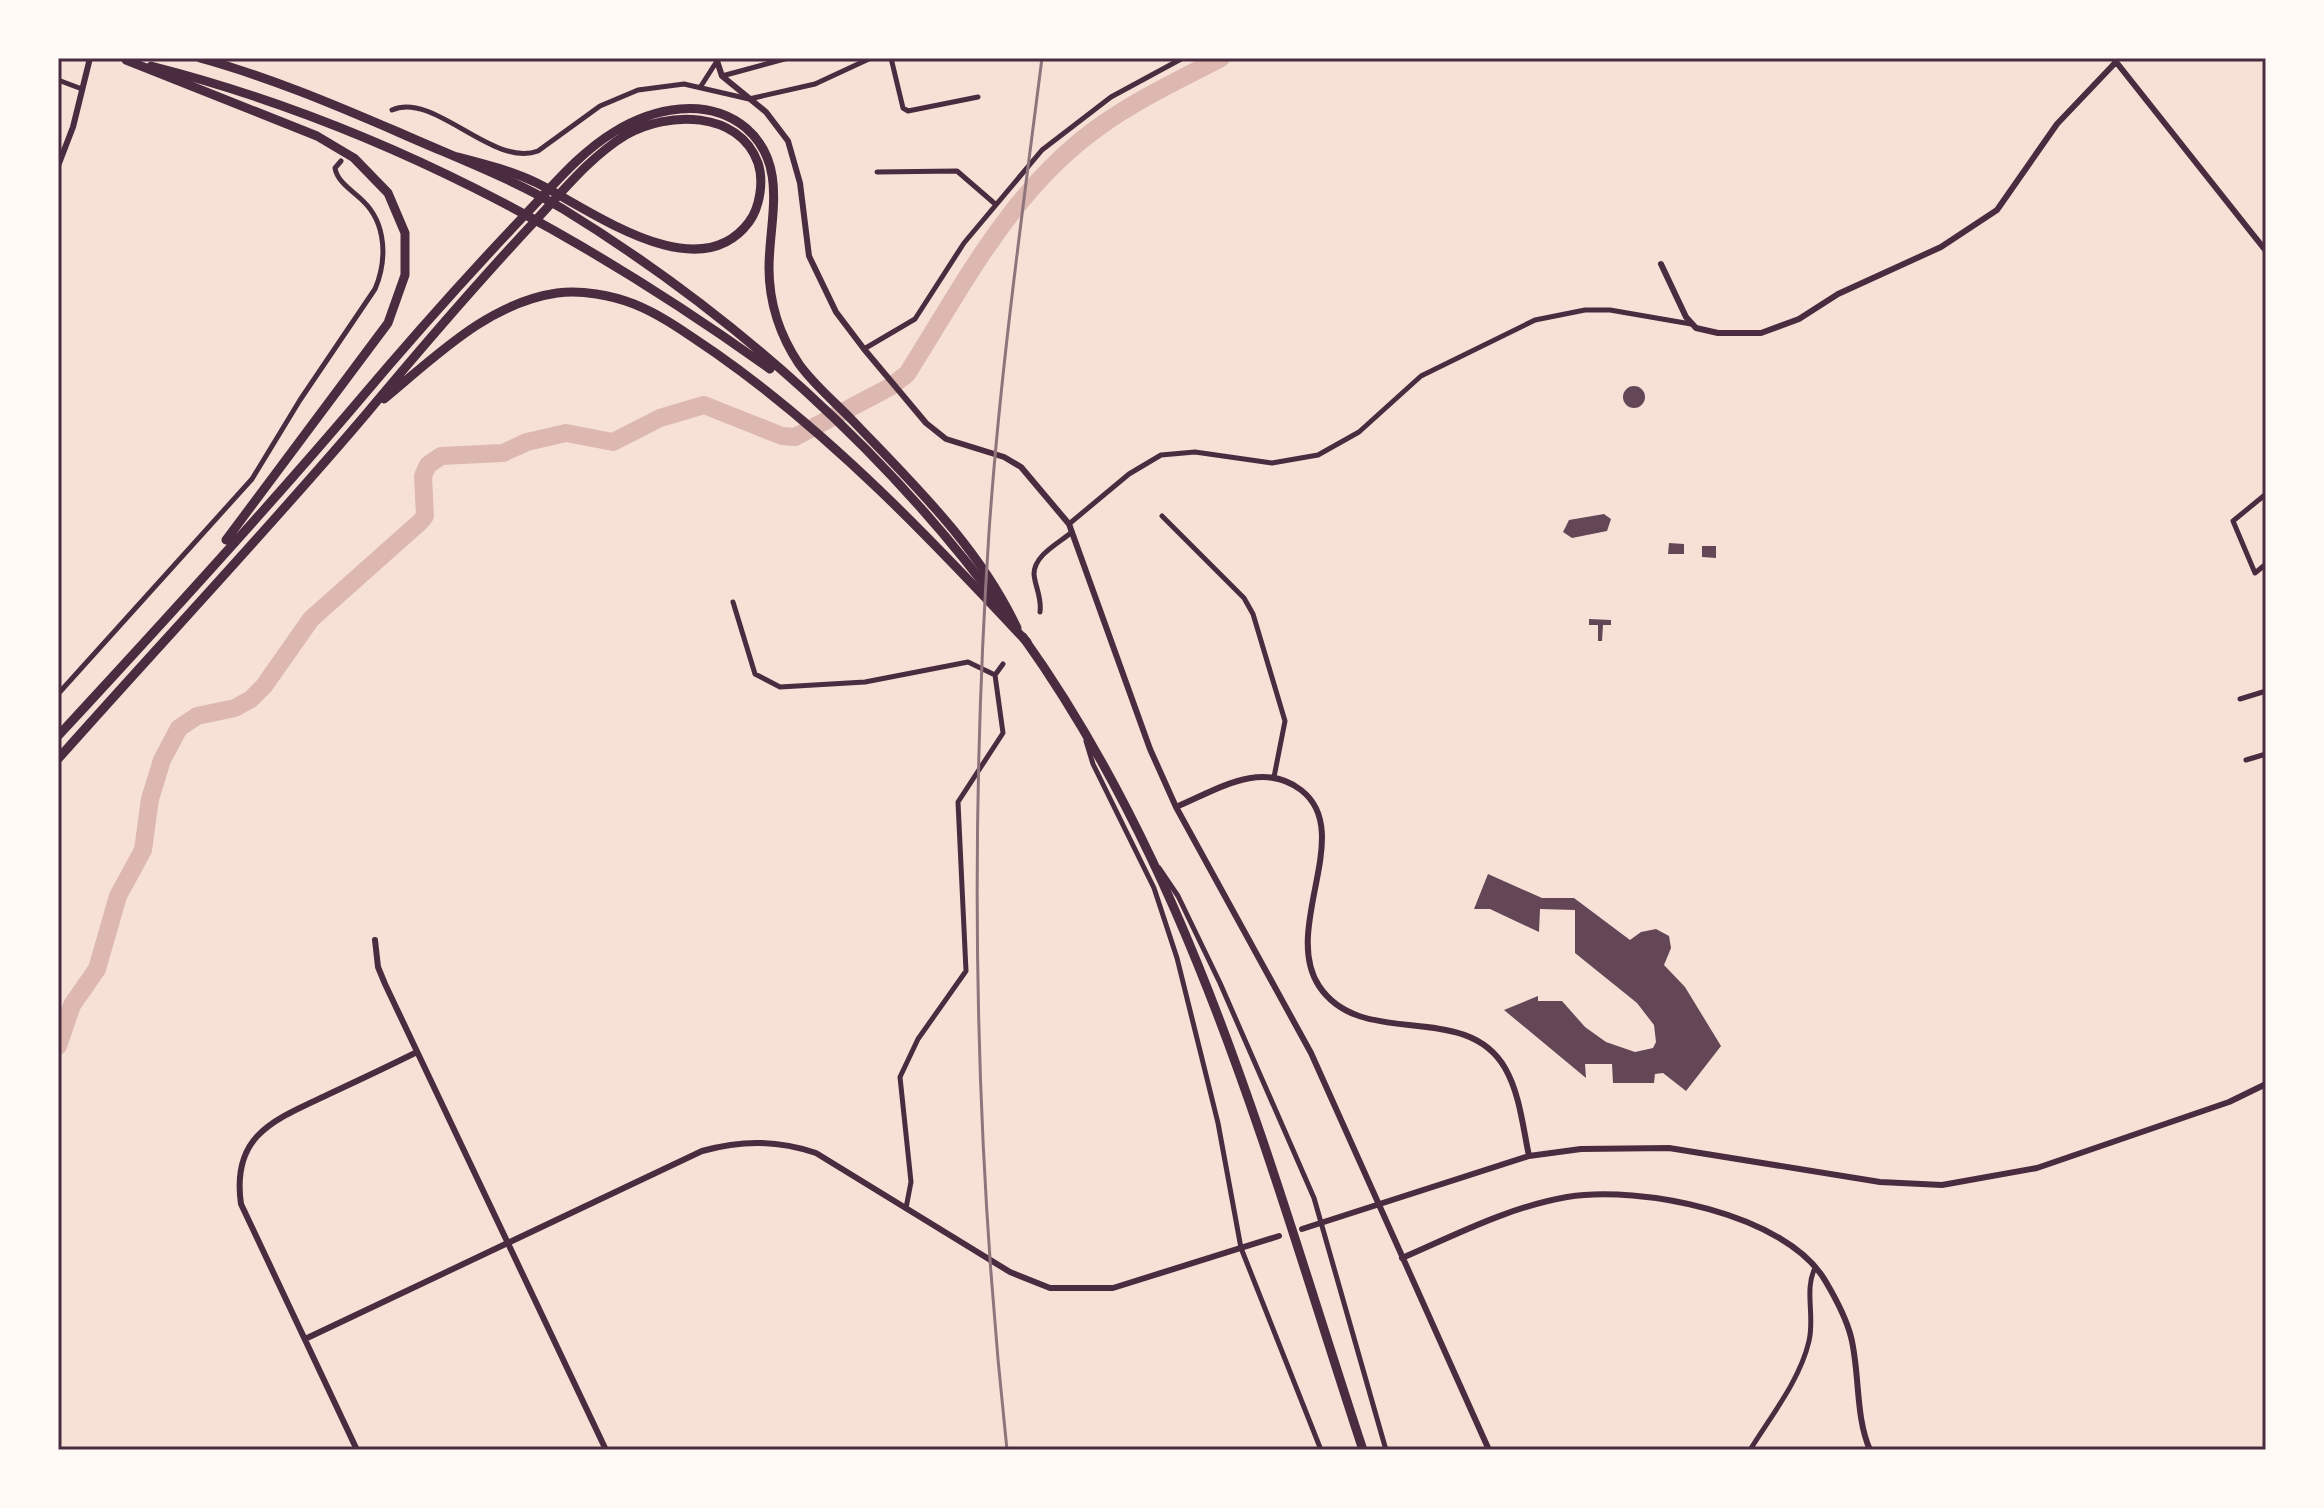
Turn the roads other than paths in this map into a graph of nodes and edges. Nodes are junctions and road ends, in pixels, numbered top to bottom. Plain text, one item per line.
1 (90, 58) edge
2 (200, 58) edge
3 (788, 58) edge
4 (871, 58) edge
5 (891, 58) edge
6 (1183, 58) edge
7 (122, 59) edge
8 (716, 60) edge
9 (2116, 60) edge
10 (722, 76) junction
11 (58, 80) edge
12 (701, 86) junction
13 (82, 89) junction
14 (978, 97) dead end
15 (749, 99) junction
16 (392, 110) dead end
17 (341, 161) dead end
18 (58, 166) edge
19 (877, 172) dead end
20 (532, 186) junction
21 (994, 203) junction
22 (2266, 251) edge
23 (1661, 264) dead end
24 (1691, 324) junction
25 (864, 349) junction
26 (805, 394) junction
27 (366, 414) junction
28 (2266, 494) edge
29 (1162, 516) dead end
30 (1069, 524) junction
31 (1072, 532) junction
32 (2266, 564) edge
33 (185, 594) junction
34 (733, 602) dead end
35 (1040, 612) dead end
36 (1017, 628) junction
37 (1027, 642) junction
38 (1003, 664) dead end
39 (995, 675) junction
40 (2266, 691) edge
41 (58, 694) edge
42 (2240, 699) dead end
43 (1083, 733) junction
44 (58, 736) edge
45 (2266, 754) edge
46 (58, 759) edge
47 (2246, 760) dead end
48 (1274, 777) junction
49 (1176, 807) junction
50 (1149, 854) junction
51 (375, 940) dead end
52 (417, 1052) junction
53 (2266, 1084) edge
54 (1529, 1156) junction
55 (906, 1208) junction
56 (1323, 1222) junction
57 (1302, 1229) dead end
58 (1279, 1236) dead end
59 (508, 1243) junction
60 (1241, 1248) junction
61 (1402, 1258) junction
62 (1815, 1268) junction
63 (305, 1339) junction
64 (357, 1450) edge
65 (606, 1450) edge
66 (1321, 1450) edge
67 (1363, 1450) edge
68 (1386, 1450) edge
69 (1489, 1450) edge
70 (1750, 1450) edge
71 (1870, 1450) edge

1 - 13 street
2 - 20 highway
3 - 10 street
4 - 15 street
5 - 14 street
6 - 21 street
7 - 26 highway
7 - 33 highway
8 - 10 street
8 - 12 street
9 - 22 street
9 - 24 street
10 - 15 street
11 - 13 street
12 - 15 street
12 - 16 street
13 - 18 street
15 - 25 street
17 - 41 street
19 - 21 street
20 - 26 highway
20 - 27 highway
21 - 25 street
23 - 24 street
24 - 30 street
25 - 30 street
26 - 36 highway
27 - 37 highway
27 - 46 highway
28 - 32 street
29 - 48 street
30 - 31 street
31 - 35 street
31 - 49 street
33 - 36 highway
33 - 44 highway
34 - 39 street
36 - 37 highway
37 - 43 highway
38 - 39 street
39 - 55 street
40 - 42 street
43 - 50 highway
43 - 60 street
45 - 47 street
48 - 49 street
48 - 54 street
49 - 61 street
50 - 56 street
50 - 67 highway
51 - 52 street
52 - 59 street
52 - 63 street
53 - 54 street
54 - 56 street
55 - 59 street
55 - 60 street
56 - 57 street
56 - 68 street
58 - 60 street
59 - 63 street
59 - 65 street
60 - 66 street
61 - 62 street
61 - 69 street
62 - 70 street
62 - 71 street
63 - 64 street

